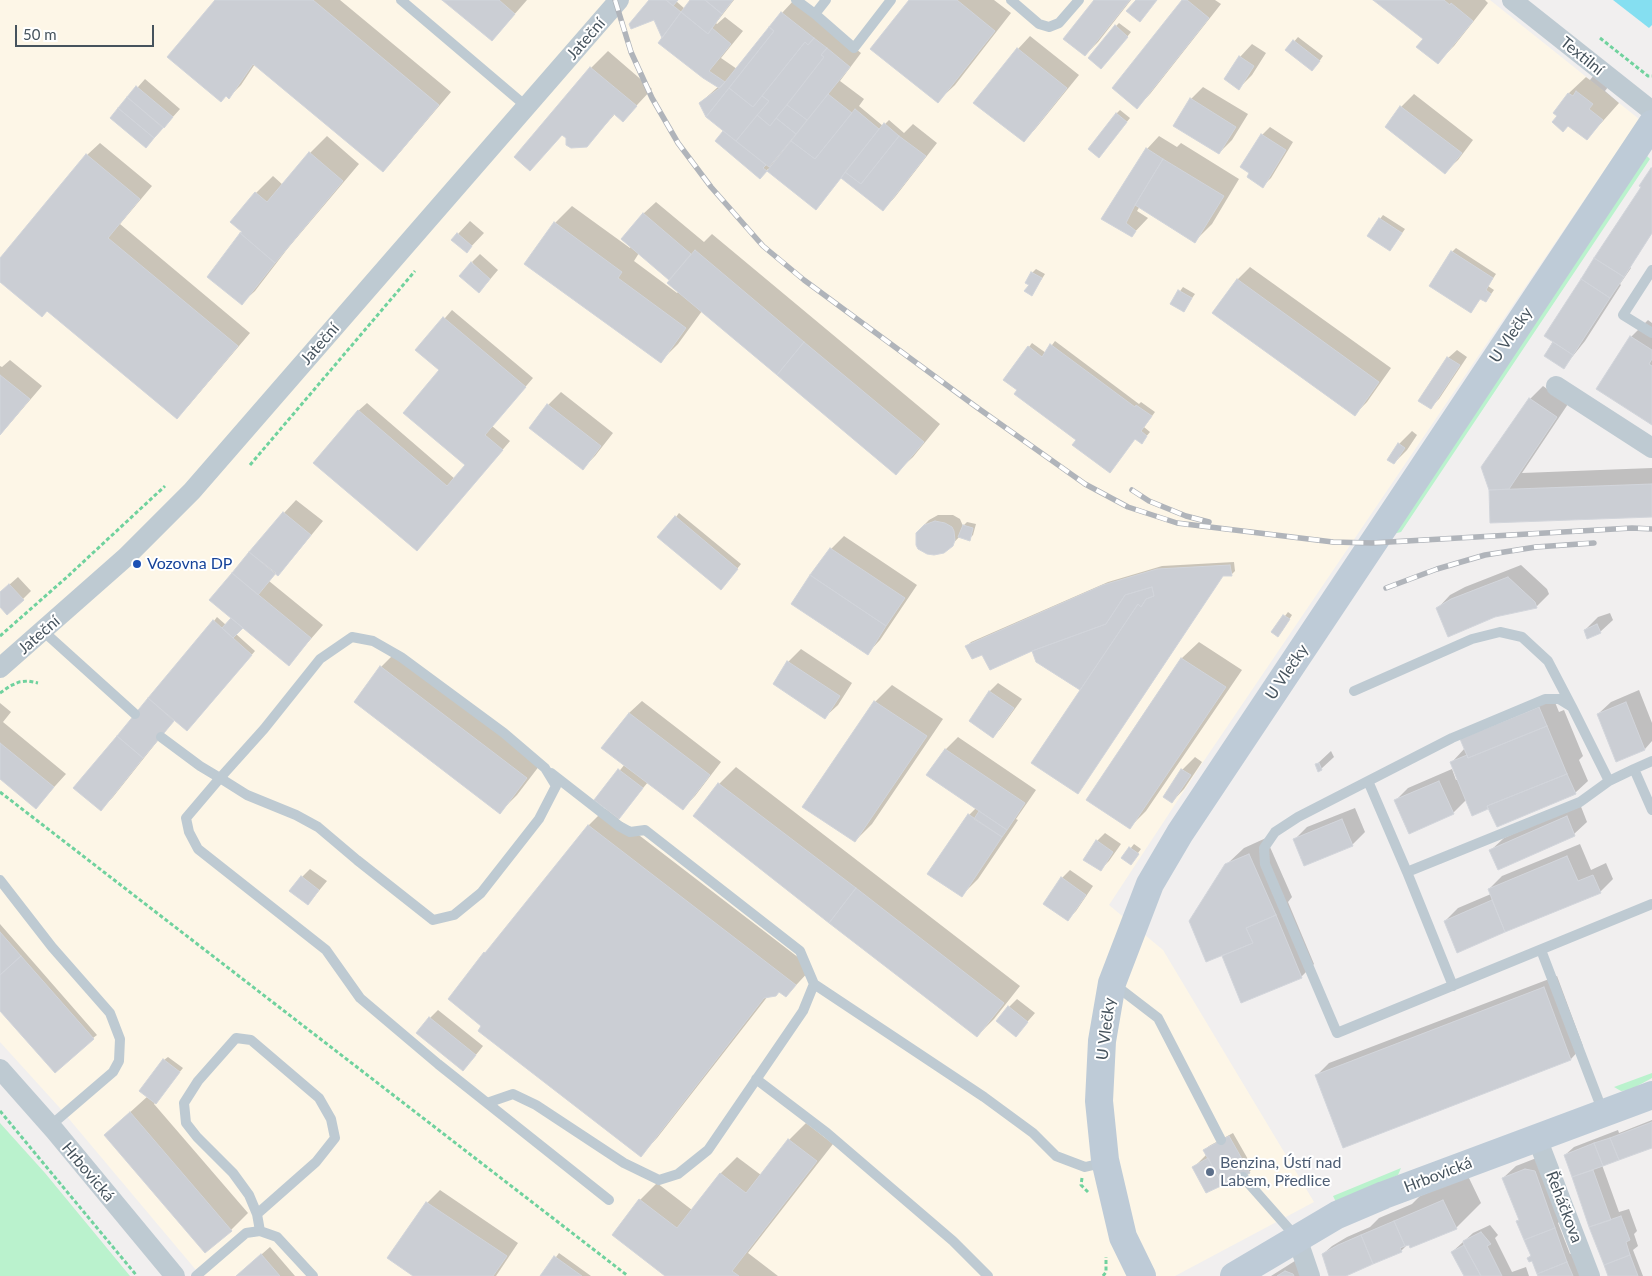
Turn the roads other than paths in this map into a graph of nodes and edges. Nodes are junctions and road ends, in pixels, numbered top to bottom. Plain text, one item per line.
1 (401, 0) edge
2 (619, 0) edge
3 (796, 0) edge
4 (826, 0) edge
5 (891, 0) edge
6 (1011, 0) edge
7 (1079, 0) edge
8 (1512, 0) edge
9 (815, 14) junction
10 (527, 107) junction
11 (1652, 112) edge
12 (1652, 124) edge
13 (1652, 270) edge
14 (1652, 333) edge
15 (1556, 386) dead end
16 (1652, 448) edge
17 (43, 632) junction
18 (0, 668) edge
19 (1354, 691) dead end
20 (1572, 708) junction
21 (136, 714) dead end
22 (161, 737) dead end
23 (1652, 761) edge
24 (545, 768) junction
25 (1634, 768) junction
26 (220, 778) junction
27 (1368, 781) junction
28 (1610, 781) junction
29 (1652, 810) edge
30 (1407, 872) junction
31 (0, 880) edge
32 (1652, 904) edge
33 (1541, 950) junction
34 (1112, 982) junction
35 (814, 984) junction
36 (1453, 986) junction
37 (0, 1069) edge
38 (756, 1079) junction
39 (1652, 1095) edge
40 (487, 1103) junction
41 (1604, 1113) junction
42 (50, 1126) junction
43 (1537, 1138) junction
44 (1221, 1140) dead end
45 (1105, 1160) junction
46 (1243, 1177) dead end
47 (609, 1200) dead end
48 (257, 1214) junction
49 (260, 1232) junction
50 (1297, 1238) junction
51 (174, 1276) edge
52 (196, 1276) edge
53 (313, 1276) edge
54 (988, 1276) edge
55 (1142, 1276) edge
56 (1234, 1276) edge
57 (1310, 1276) edge
58 (1590, 1276) edge

1 - 10 lane
2 - 10 street, Jateční
3 - 9 lane
4 - 9 lane
5 - 9 lane
6 - 7 lane
8 - 11 street, Textilní
10 - 17 street, Jateční
12 - 34 street, U Vlečky
13 - 14 lane
15 - 16 street
17 - 18 street, Jateční
17 - 21 lane
19 - 20 lane
20 - 27 lane
20 - 28 lane
22 - 26 lane
23 - 25 lane
24 - 26 lane
24 - 26 lane
24 - 35 lane
25 - 28 lane
25 - 29 lane
26 - 40 lane
27 - 30 lane
27 - 36 lane
28 - 30 lane
30 - 36 lane
31 - 42 lane
32 - 33 lane
33 - 36 lane
33 - 41 lane
34 - 44 lane
34 - 45 street, U Vlečky
35 - 38 lane
35 - 45 lane
37 - 42 street, Hrbovická
38 - 40 lane
38 - 54 lane
39 - 41 street, Hrbovická
40 - 47 lane
41 - 43 street, Hrbovická
42 - 51 street, Hrbovická
43 - 50 street, Hrbovická
43 - 58 street, Řeháčkova
45 - 55 street, U Vlečky
46 - 50 lane
48 - 48 lane
48 - 49 lane
49 - 52 lane
49 - 53 lane
50 - 56 street, Hrbovická
50 - 57 street

